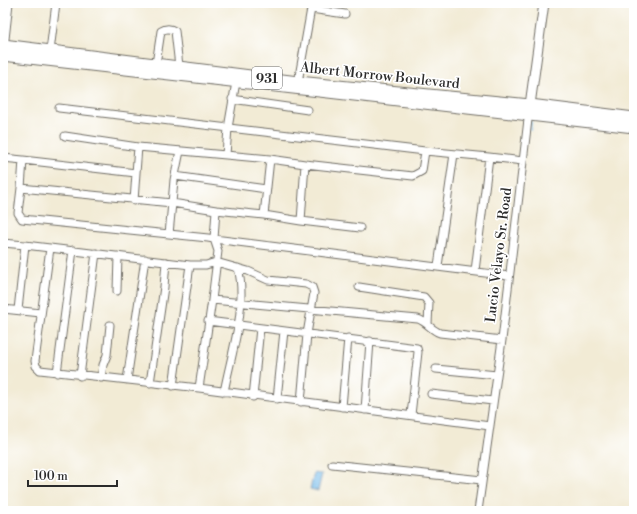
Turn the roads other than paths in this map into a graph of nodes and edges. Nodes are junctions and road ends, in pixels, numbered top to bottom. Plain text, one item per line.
1 (9, 3) edge
2 (56, 3) edge
3 (544, 3) edge
4 (312, 6) edge
5 (345, 14) dead end
6 (3, 51) edge
7 (50, 51) junction
8 (156, 64) junction
9 (179, 66) junction
10 (236, 82) junction
11 (298, 82) junction
12 (232, 99) junction
13 (59, 108) dead end
14 (308, 110) dead end
15 (529, 110) junction
16 (634, 118) edge
17 (634, 127) edge
18 (228, 128) junction
19 (65, 136) dead end
20 (138, 147) junction
21 (180, 151) junction
22 (425, 151) junction
23 (454, 154) junction
24 (226, 155) junction
25 (489, 157) junction
26 (3, 158) edge
27 (270, 159) junction
28 (23, 160) junction
29 (523, 161) junction
30 (305, 164) junction
31 (136, 173) junction
32 (175, 176) junction
33 (21, 188) junction
34 (266, 189) junction
35 (134, 201) junction
36 (172, 203) junction
37 (216, 210) junction
38 (264, 216) junction
39 (301, 220) junction
40 (360, 228) dead end
41 (169, 234) junction
42 (214, 239) junction
43 (3, 244) edge
44 (25, 245) junction
45 (50, 248) junction
46 (72, 250) junction
47 (96, 253) junction
48 (118, 256) junction
49 (145, 259) junction
50 (166, 262) junction
51 (216, 262) junction
52 (190, 265) junction
53 (438, 266) junction
54 (238, 268) junction
55 (475, 271) junction
56 (509, 276) junction
57 (359, 287) dead end
58 (117, 291) dead end
59 (212, 300) junction
60 (241, 301) junction
61 (3, 309) edge
62 (18, 310) junction
63 (311, 310) junction
64 (41, 313) junction
65 (208, 321) junction
66 (428, 324) junction
67 (110, 325) dead end
68 (237, 325) junction
69 (260, 328) junction
70 (284, 331) junction
71 (307, 334) junction
72 (348, 338) junction
73 (502, 340) junction
74 (370, 341) junction
75 (436, 369) dead end
76 (57, 373) junction
77 (497, 375) junction
78 (80, 376) junction
79 (101, 378) junction
80 (127, 380) junction
81 (150, 383) junction
82 (174, 386) junction
83 (199, 388) junction
84 (224, 392) junction
85 (432, 394) dead end
86 (253, 397) junction
87 (277, 399) junction
88 (494, 401) junction
89 (301, 402) junction
90 (342, 407) junction
91 (365, 410) junction
92 (411, 415) junction
93 (490, 426) junction
94 (332, 464) dead end
95 (482, 480) junction
96 (3, 511) edge
97 (7, 511) edge
98 (478, 511) edge

1 - 6 street
2 - 7 street
3 - 15 main road, Lucio Velayo Sr. Road
4 - 5 street
4 - 11 street
6 - 7 highway, Albert Morrow Boulevard / 931
6 - 10 highway, Albert Morrow Boulevard / 931
7 - 8 highway, Albert Morrow Boulevard / 931
8 - 9 highway, Albert Morrow Boulevard / 931
8 - 9 street
9 - 11 highway, Albert Morrow Boulevard / 931
10 - 12 street
10 - 15 highway, Albert Morrow Boulevard / 931
11 - 15 highway, Albert Morrow Boulevard / 931
12 - 14 street
12 - 18 street
13 - 18 street
15 - 16 highway, Albert Morrow Boulevard / 931
15 - 17 highway, Albert Morrow Boulevard / 931
15 - 29 street, Lucio Velayo Sr. Road
18 - 22 street
18 - 24 street
19 - 20 street
20 - 21 street
20 - 31 street
21 - 24 street
21 - 32 street
22 - 23 street
22 - 30 street
23 - 25 street
23 - 53 street
24 - 27 street
25 - 29 street
25 - 55 street
26 - 28 street
27 - 30 street
27 - 34 street
28 - 31 street
28 - 33 street
29 - 56 street, Lucio Velayo Sr. Road
30 - 39 street
31 - 35 street
32 - 34 street
32 - 36 street
33 - 35 street
33 - 41 street
34 - 38 street
35 - 36 street
36 - 37 street
36 - 41 street
37 - 38 street
37 - 42 street
38 - 39 street
39 - 40 street
41 - 42 street
42 - 51 street
42 - 53 street
43 - 44 street
44 - 45 street
44 - 62 street
45 - 46 street
45 - 64 street
46 - 47 street
46 - 76 street
47 - 48 street
47 - 78 street
48 - 49 street
48 - 58 street
49 - 50 street
49 - 80 street
50 - 52 street
50 - 81 street
51 - 52 street
51 - 54 street
51 - 59 street
52 - 82 street
53 - 55 street
54 - 60 street
54 - 63 street
55 - 56 street
56 - 73 street, Lucio Velayo Sr. Road
57 - 66 street
59 - 60 street
59 - 65 street
60 - 63 street
60 - 68 street
61 - 62 street
62 - 64 street
63 - 66 street
63 - 71 street
64 - 76 street
65 - 68 street
65 - 83 street
66 - 73 street
67 - 79 street
68 - 69 street
68 - 84 street
69 - 70 street
69 - 86 street
70 - 71 street
70 - 87 street
71 - 72 street
71 - 89 street
72 - 74 street
72 - 90 street
73 - 77 street, Lucio Velayo Sr. Road
74 - 91 street
74 - 92 street
75 - 77 street
76 - 78 street
77 - 88 street, Lucio Velayo Sr. Road
78 - 79 street
79 - 80 street
80 - 81 street
81 - 82 street
82 - 83 street
83 - 84 street
84 - 86 street
85 - 88 street
86 - 87 street
87 - 89 street
88 - 93 street, Lucio Velayo Sr. Road
89 - 90 street
90 - 91 street
91 - 92 street
92 - 93 street
93 - 95 street, Lucio Velayo Sr. Road
94 - 95 street
95 - 98 street, Lucio Velayo Sr. Road
96 - 97 street

